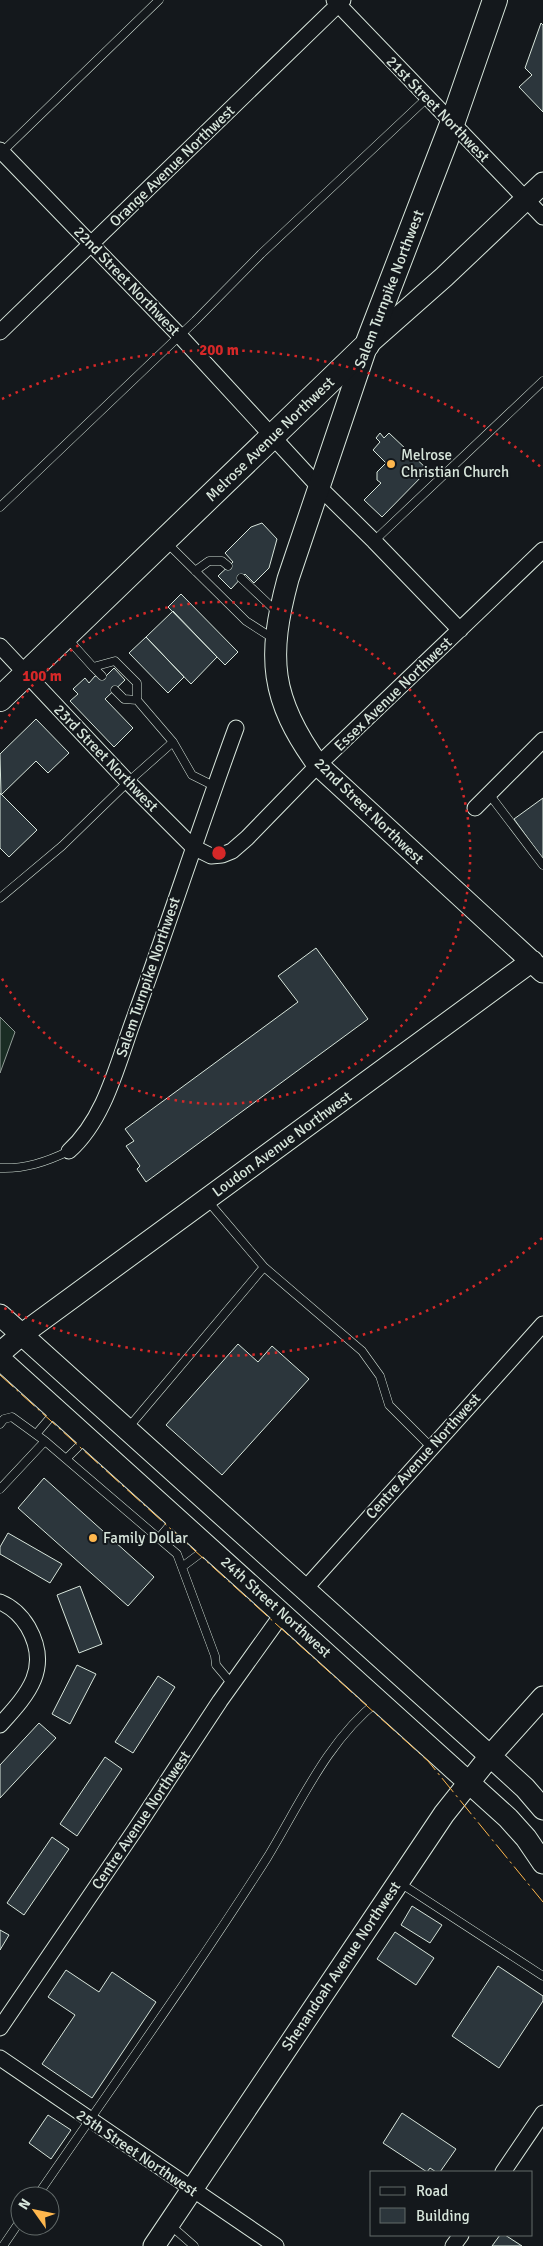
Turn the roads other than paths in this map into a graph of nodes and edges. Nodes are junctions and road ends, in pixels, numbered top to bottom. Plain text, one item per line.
1 (159, 0) edge
2 (495, 0) edge
3 (338, 2) edge
4 (427, 98) junction
5 (452, 124) junction
6 (1, 152) edge
7 (543, 183) edge
8 (526, 200) junction
9 (543, 217) edge
10 (90, 245) junction
11 (0, 332) edge
12 (180, 336) junction
13 (366, 345) junction
14 (543, 381) edge
15 (273, 436) junction
16 (319, 487) junction
17 (0, 508) edge
18 (164, 541) junction
19 (374, 541) junction
20 (543, 550) edge
21 (228, 566) dead end
22 (195, 571) junction
23 (241, 578) dead end
24 (288, 579) joint
25 (278, 614) junction
26 (460, 630) junction
27 (66, 636) junction
28 (274, 639) junction
29 (0, 646) edge
30 (93, 667) junction
31 (26, 674) junction
32 (102, 676) dead end
33 (114, 690) dead end
34 (0, 699) edge
35 (137, 700) junction
36 (236, 728) dead end
37 (543, 740) edge
38 (173, 742) junction
39 (318, 766) junction
40 (128, 782) junction
41 (214, 786) junction
42 (489, 794) junction
43 (475, 808) dead end
44 (193, 847) junction
45 (543, 865) edge
46 (0, 898) edge
47 (539, 962) edge
48 (69, 1151) joint
49 (0, 1168) edge
50 (206, 1200) junction
51 (264, 1266) junction
52 (0, 1315) edge
53 (543, 1324) edge
54 (21, 1334) junction
55 (0, 1352) edge
56 (0, 1359) edge
57 (56, 1411) junction
58 (0, 1424) edge
59 (126, 1429) junction
60 (36, 1433) junction
61 (86, 1438) junction
62 (45, 1441) junction
63 (431, 1447) junction
64 (66, 1459) junction
65 (0, 1489) edge
66 (176, 1518) junction
67 (159, 1538) junction
68 (209, 1547) junction
69 (182, 1567) junction
70 (304, 1590) junction
71 (0, 1602) edge
72 (283, 1613) junction
73 (232, 1684) junction
74 (543, 1697) edge
75 (379, 1700) junction
76 (0, 1725) edge
77 (490, 1756) junction
78 (469, 1781) junction
79 (543, 1809) edge
80 (543, 1863) edge
81 (398, 1882) junction
82 (543, 1976) edge
83 (0, 2028) edge
84 (0, 2058) edge
85 (543, 2113) edge
86 (89, 2120) junction
87 (504, 2171) edge
88 (44, 2186) edge
89 (192, 2189) junction
90 (169, 2224) junction
91 (154, 2246) edge
92 (194, 2246) edge
93 (276, 2246) edge

1 - 6 lane
2 - 5 main road, Salem Turnpike Northwest
3 - 4 street, 21st Street Northwest
3 - 10 street, Orange Avenue Northwest
4 - 5 street, 21st Street Northwest
4 - 12 lane
5 - 8 street, 21st Street Northwest
5 - 13 main road, Salem Turnpike Northwest
6 - 10 street, 22nd Street Northwest
7 - 8 main road, Melrose Avenue Northwest
8 - 9 street, 21st Street Northwest
8 - 13 main road, Melrose Avenue Northwest
10 - 11 street, Orange Avenue Northwest
10 - 12 street, 22nd Street Northwest
12 - 15 street, 22nd Street Northwest
12 - 17 lane
13 - 15 main road, Melrose Avenue Northwest
13 - 16 main road, Salem Turnpike Northwest
14 - 19 lane
15 - 16 street, 22nd Street Northwest
15 - 18 main road, Melrose Avenue Northwest
16 - 19 street, 22nd Street Northwest
16 - 24 main road, Salem Turnpike Northwest
18 - 22 lane
18 - 27 main road, Melrose Avenue Northwest
19 - 26 street, 22nd Street Northwest
20 - 26 street, Essex Avenue Northwest
21 - 22 lane
22 - 28 lane
23 - 25 lane
24 - 25 main road, 22nd Street Northwest
25 - 28 main road, 22nd Street Northwest
26 - 39 street, Essex Avenue Northwest
27 - 30 lane
27 - 31 main road, Melrose Avenue Northwest
28 - 39 main road, 22nd Street Northwest
29 - 31 street, 23rd Street Northwest
30 - 32 lane
30 - 35 lane
31 - 34 main road, Melrose Avenue Northwest
31 - 40 street, 23rd Street Northwest
33 - 35 lane
35 - 38 lane
36 - 41 street, Salem Turnpike Northwest
37 - 42 street
38 - 40 lane
38 - 41 lane
39 - 44 street, Essex Avenue Northwest
39 - 47 main road, 22nd Street Northwest
40 - 44 street, 23rd Street Northwest
40 - 46 lane
41 - 44 street, Salem Turnpike Northwest
42 - 43 street
42 - 45 lane
44 - 48 street, Salem Turnpike Northwest
47 - 50 main road, Loudon Avenue Northwest
48 - 49 lane, Salem Turnpike Northwest
50 - 51 lane
50 - 54 main road, Loudon Avenue Northwest
51 - 59 lane
51 - 63 lane
52 - 54 main road
53 - 63 street, Centre Avenue Northwest
54 - 55 main road
54 - 59 main road
56 - 57 main road, 24th Street Northwest
57 - 60 lane
57 - 61 main road, 24th Street Northwest
58 - 60 lane
59 - 70 main road
60 - 62 lane
61 - 64 lane
61 - 66 main road, 24th Street Northwest
62 - 64 lane
62 - 65 lane
63 - 70 street, Centre Avenue Northwest
64 - 67 lane
66 - 67 lane
66 - 68 main road, 24th Street Northwest
67 - 69 lane
68 - 69 lane
68 - 72 main road, 24th Street Northwest
69 - 73 lane
70 - 77 main road
71 - 76 street
72 - 73 street, Centre Avenue Northwest
72 - 75 main road, 24th Street Northwest
73 - 83 street, Centre Avenue Northwest
74 - 77 main road, Shenandoah Avenue Northwest
75 - 78 main road, 24th Street Northwest
75 - 86 lane
77 - 78 main road, Shenandoah Avenue Northwest
77 - 79 main road
78 - 80 main road, 24th Street Northwest
78 - 81 main road, Shenandoah Avenue Northwest
81 - 82 lane
81 - 89 main road, Shenandoah Avenue Northwest
84 - 86 street, 25th Street Northwest
85 - 87 street
86 - 88 lane
86 - 89 street, 25th Street Northwest
89 - 90 main road, Shenandoah Avenue Northwest
89 - 93 street, 25th Street Northwest
90 - 91 main road, Shenandoah Avenue Northwest
90 - 92 lane

